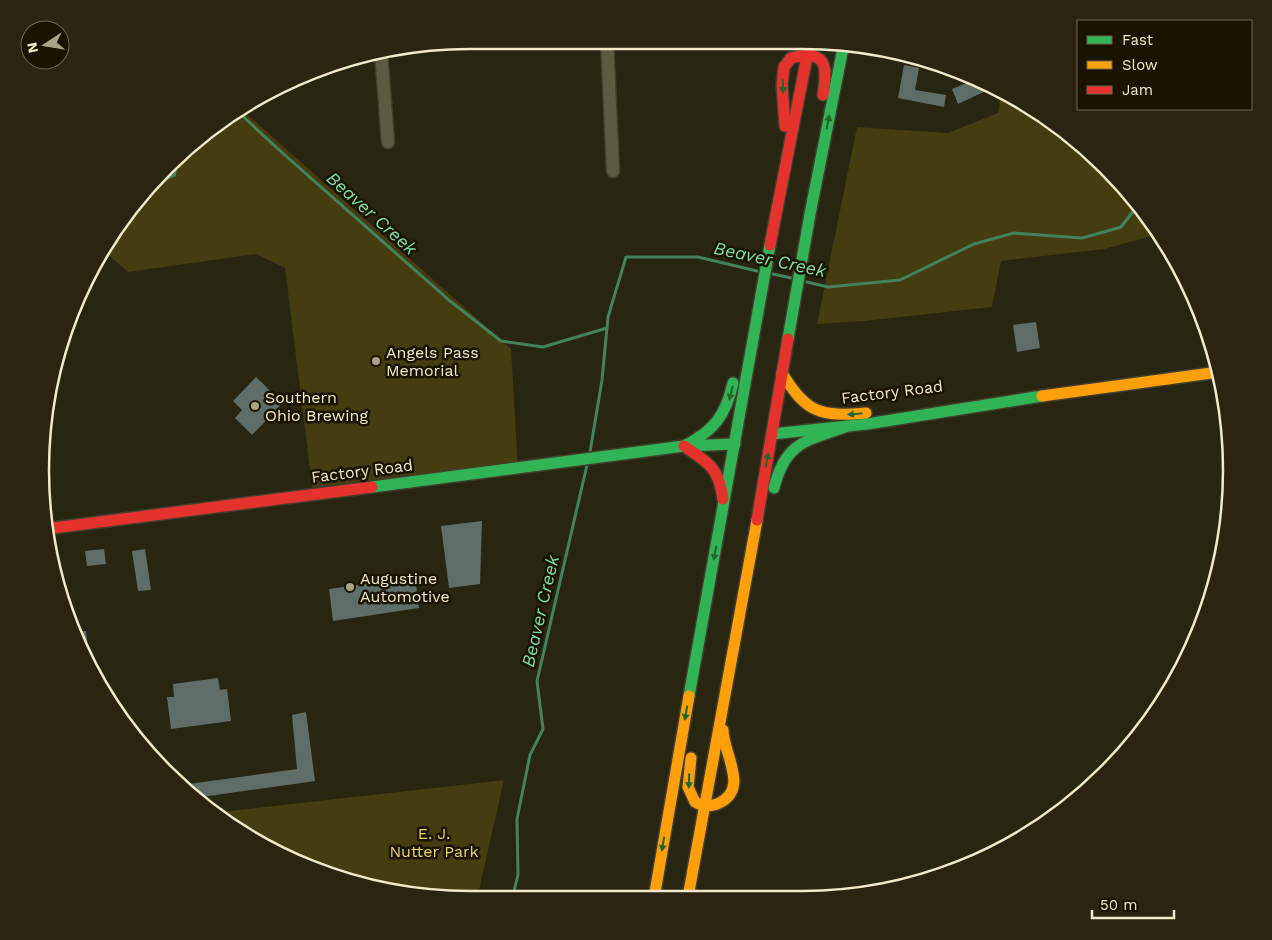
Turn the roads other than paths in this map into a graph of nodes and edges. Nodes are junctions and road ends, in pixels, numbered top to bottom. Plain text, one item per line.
1 (607, 49) edge
2 (809, 49) edge
3 (842, 51) edge
4 (853, 52) edge
5 (808, 54) junction
6 (382, 58) edge
7 (842, 111) dead end
8 (837, 139) dead end
9 (388, 142) dead end
10 (613, 171) dead end
11 (818, 176) junction
12 (783, 177) junction
13 (801, 238) junction
14 (756, 313) junction
15 (782, 373) junction
16 (1212, 373) edge
17 (755, 387) dead end
18 (1025, 398) junction
19 (765, 416) dead end
20 (845, 427) junction
21 (772, 434) junction
22 (735, 444) junction
23 (684, 446) junction
24 (744, 452) dead end
25 (754, 473) dead end
26 (724, 505) junction
27 (53, 529) edge
28 (727, 553) dead end
29 (737, 634) junction
30 (723, 710) junction
31 (693, 746) dead end
32 (709, 783) junction
33 (704, 807) junction
34 (655, 891) edge
35 (689, 891) edge

1 - 10 street
2 - 5 main road
11 -> 3 main road
4 - 7 main road
5 - 12 main road
5 -> 12 main road
5 - 13 main road
6 - 9 street
8 - 11 main road
11 - 13 main road
12 - 14 main road
13 - 15 main road
14 - 17 main road
14 - 22 main road
14 -> 23 main road
18 -> 15 main road, Factory Road
15 - 21 main road
16 - 18 main road, Factory Road
18 - 20 main road, Factory Road
19 - 21 main road
20 - 21 main road, Factory Road
20 - 29 main road
29 -> 21 main road
22 - 23 main road, Factory Road
22 - 24 main road
22 - 26 main road
23 - 26 main road
23 - 27 main road, Factory Road
25 - 32 main road
26 - 28 main road
26 -> 34 main road
29 - 30 main road
30 - 32 main road
30 - 33 main road
31 -> 33 main road
32 - 33 main road
33 - 35 main road

